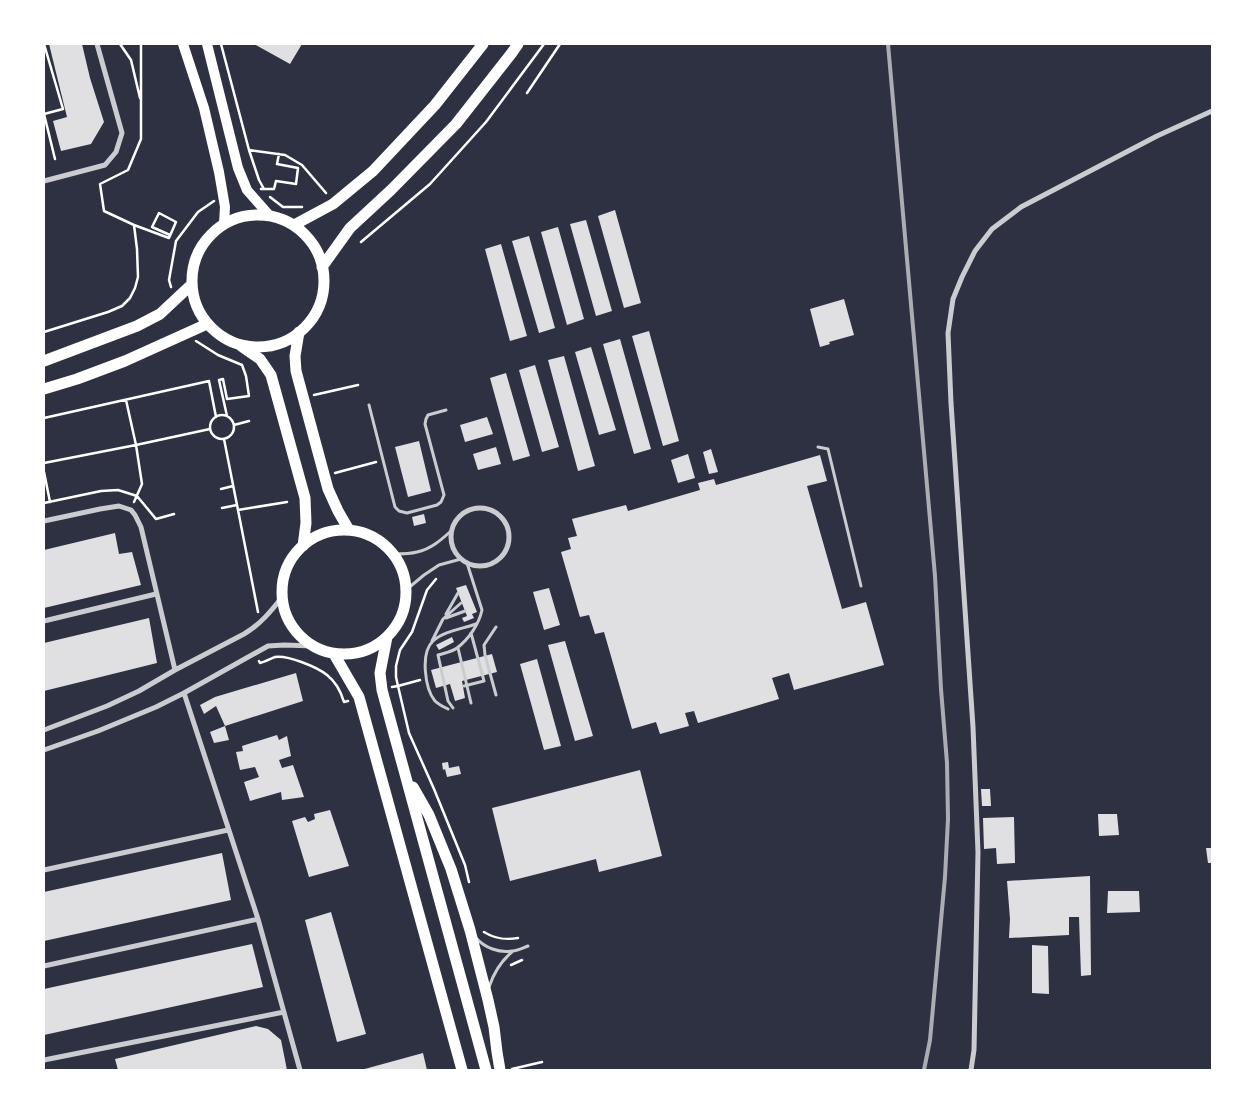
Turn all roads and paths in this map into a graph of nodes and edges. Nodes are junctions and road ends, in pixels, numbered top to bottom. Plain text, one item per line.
1 (44, 44) edge
2 (97, 44) edge
3 (120, 44) edge
4 (141, 44) edge
5 (183, 44) edge
6 (206, 44) edge
7 (221, 44) edge
8 (483, 44) edge
9 (518, 44) edge
10 (544, 44) edge
11 (560, 44) edge
12 (527, 93) dead end
13 (141, 104) junction
14 (1212, 111) edge
15 (44, 114) edge
16 (249, 150) junction
17 (279, 154) junction
18 (55, 159) dead end
19 (44, 181) edge
20 (247, 190) junction
21 (326, 193) dead end
22 (214, 201) dead end
23 (304, 207) dead end
24 (269, 215) junction
25 (224, 223) junction
26 (134, 224) junction
27 (294, 225) junction
28 (170, 235) junction
29 (361, 242) dead end
30 (322, 267) junction
31 (191, 285) junction
32 (173, 294) dead end
33 (207, 324) junction
34 (44, 332) edge
35 (299, 332) junction
36 (192, 336) dead end
37 (240, 345) junction
38 (44, 361) edge
39 (358, 385) dead end
40 (44, 390) edge
41 (303, 398) junction
42 (126, 400) junction
43 (369, 405) dead end
44 (446, 410) dead end
45 (227, 416) junction
46 (216, 417) junction
47 (44, 418) edge
48 (249, 421) dead end
49 (234, 425) junction
50 (210, 429) junction
51 (224, 439) junction
52 (136, 445) junction
53 (818, 448) dead end
54 (383, 460) junction
55 (44, 463) edge
56 (44, 472) edge
57 (324, 477) junction
58 (233, 486) junction
59 (221, 489) dead end
60 (137, 496) junction
61 (50, 502) junction
62 (287, 502) dead end
63 (44, 503) edge
64 (237, 505) junction
65 (222, 508) dead end
66 (130, 510) junction
67 (238, 510) junction
68 (174, 514) dead end
69 (44, 521) edge
70 (349, 530) junction
71 (451, 530) junction
72 (303, 546) junction
73 (393, 554) junction
74 (461, 559) junction
75 (467, 563) junction
76 (436, 579) dead end
77 (861, 586) dead end
78 (406, 590) junction
79 (458, 593) dead end
80 (156, 594) junction
81 (283, 596) junction
82 (461, 603) dead end
83 (465, 611) dead end
84 (444, 619) junction
85 (44, 621) edge
86 (260, 622) junction
87 (477, 623) junction
88 (496, 627) dead end
89 (471, 633) junction
90 (387, 637) junction
91 (431, 643) junction
92 (314, 646) junction
93 (458, 648) junction
94 (255, 653) junction
95 (334, 654) junction
96 (175, 670) junction
97 (412, 682) dead end
98 (398, 686) junction
99 (465, 686) junction
100 (382, 690) junction
101 (451, 690) dead end
102 (446, 691) junction
103 (184, 693) junction
104 (496, 695) dead end
105 (359, 697) junction
106 (471, 703) dead end
107 (454, 708) dead end
108 (448, 709) dead end
109 (44, 730) edge
110 (44, 750) edge
111 (405, 775) junction
112 (228, 830) junction
113 (44, 870) edge
114 (469, 882) dead end
115 (258, 919) junction
116 (470, 930) junction
117 (482, 931) dead end
118 (518, 938) dead end
119 (528, 946) dead end
120 (513, 951) junction
121 (44, 966) edge
122 (488, 1000) junction
123 (284, 1012) junction
124 (44, 1060) edge
125 (542, 1062) dead end
126 (300, 1070) edge
127 (462, 1070) edge
128 (486, 1070) edge
129 (500, 1070) edge
130 (509, 1070) edge
131 (971, 1070) edge

1 - 15 path
2 - 19 street
3 - 13 path
4 - 13 path
5 - 25 main road
6 - 20 main road
7 - 16 path
8 - 27 highway
9 - 30 highway
10 - 29 path
11 - 12 path
13 - 26 path
14 - 131 street
15 - 18 path
16 - 17 path
16 - 23 path
17 - 20 path
17 - 21 path
20 - 24 main road
22 - 32 path
24 - 25 highway
24 - 27 highway
25 - 31 highway
26 - 28 path
26 - 34 path
27 - 30 highway
28 - 28 path
30 - 35 highway
31 - 33 highway
31 - 38 highway
33 - 37 highway
33 - 40 highway
35 - 37 highway
35 - 41 highway
36 - 45 path
37 - 72 highway
39 - 41 path
41 - 57 highway
42 - 46 path
42 - 47 path
42 - 52 path
43 - 54 lane
44 - 54 lane
45 - 46 path
45 - 49 path
46 - 50 path
48 - 49 path
49 - 51 path
50 - 51 path
50 - 52 path
51 - 58 path
52 - 55 path
52 - 60 path
53 - 77 lane
54 - 57 path
56 - 61 path
57 - 70 highway
58 - 59 path
58 - 64 path
60 - 61 path
60 - 66 path
60 - 68 path
61 - 63 path
62 - 67 path
64 - 65 path
64 - 67 path
66 - 69 street
66 - 80 street
67 - 86 path
70 - 72 highway
70 - 73 highway
71 - 73 lane
71 - 74 street
71 - 75 street
72 - 81 highway
73 - 78 highway
74 - 75 street
74 - 78 lane
75 - 87 lane
76 - 98 path
78 - 90 highway
79 - 84 lane
80 - 85 street
80 - 96 street
81 - 86 street
81 - 92 highway
82 - 84 lane
83 - 84 lane
84 - 91 lane
86 - 96 street
87 - 89 lane
87 - 91 lane
88 - 104 lane
89 - 93 lane
89 - 99 lane
90 - 95 highway
90 - 100 highway
91 - 108 lane
92 - 94 street
92 - 95 highway
93 - 99 lane
93 - 102 lane
94 - 103 street
94 - 105 path
95 - 105 highway
96 - 109 street
97 - 98 path
98 - 100 path
98 - 114 path
99 - 106 lane
100 - 111 highway
101 - 102 lane
102 - 107 lane
103 - 110 street
103 - 112 street
105 - 127 highway
111 - 116 highway
111 - 128 highway
112 - 113 street
112 - 115 street
115 - 121 street
115 - 123 street
116 - 120 lane
116 - 122 highway
117 - 118 path
119 - 120 lane
120 - 122 lane
122 - 129 highway
123 - 124 street
123 - 126 street
125 - 130 path

